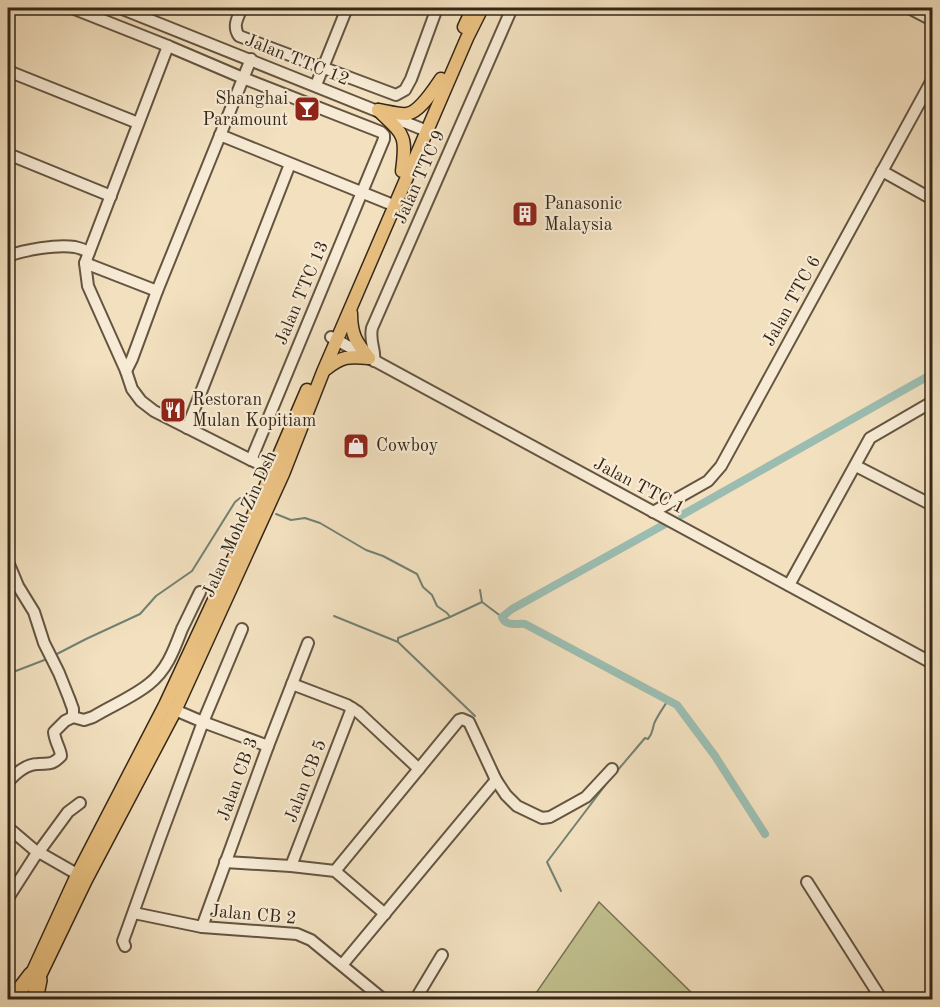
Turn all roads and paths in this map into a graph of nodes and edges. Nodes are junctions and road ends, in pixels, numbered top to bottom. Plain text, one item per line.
1 (72, 8) edge
2 (120, 8) edge
3 (242, 8) edge
4 (347, 8) edge
5 (437, 8) edge
6 (473, 8) edge
7 (482, 8) edge
8 (512, 8) edge
9 (909, 8) edge
10 (933, 20) edge
11 (168, 46) junction
12 (251, 59) junction
13 (323, 68) junction
14 (8, 71) edge
15 (243, 78) junction
16 (441, 79) junction
17 (933, 80) edge
18 (316, 86) junction
19 (378, 110) junction
20 (138, 123) junction
21 (424, 129) junction
22 (220, 135) junction
23 (8, 154) edge
24 (290, 164) junction
25 (402, 171) junction
26 (882, 171) junction
27 (362, 193) junction
28 (111, 196) junction
29 (933, 199) edge
30 (388, 203) junction
31 (89, 252) junction
32 (8, 256) edge
33 (85, 263) junction
34 (157, 291) junction
35 (351, 308) junction
36 (334, 339) junction
37 (372, 359) junction
38 (126, 371) junction
39 (323, 372) junction
40 (932, 404) edge
41 (188, 428) junction
42 (251, 460) junction
43 (856, 466) junction
44 (277, 472) junction
45 (933, 505) edge
46 (653, 512) junction
47 (8, 562) edge
48 (789, 585) junction
49 (200, 592) dead end
50 (242, 630) dead end
51 (308, 643) dead end
52 (933, 663) edge
53 (292, 684) junction
54 (170, 708) junction
55 (352, 708) junction
56 (73, 717) junction
57 (203, 722) junction
58 (268, 746) junction
59 (419, 769) junction
60 (612, 769) dead end
61 (496, 780) junction
62 (8, 782) edge
63 (80, 803) dead end
64 (8, 831) edge
65 (38, 853) junction
66 (225, 862) junction
67 (291, 866) junction
68 (335, 871) junction
69 (82, 877) junction
70 (807, 882) dead end
71 (8, 898) edge
72 (134, 914) junction
73 (385, 914) junction
74 (202, 927) junction
75 (125, 946) dead end
76 (442, 955) dead end
77 (342, 965) junction
78 (35, 977) junction
79 (8, 999) edge
80 (20, 999) edge
81 (28, 999) edge
82 (35, 999) edge
83 (384, 999) edge
84 (415, 999) edge
85 (882, 999) edge

1 - 11 street
2 - 12 street, Jalan TTC 12
3 - 13 street
4 - 13 street
5 - 13 street
6 - 16 main road, Jalan Mohd Zin Dsh
7 - 21 main road, Jalan Mohd Zin Dsh
8 - 37 street, Jalan TTC 9
9 - 10 street
11 - 15 street
11 - 20 street
12 - 15 street
12 - 18 street, Jalan TTC 12
13 - 18 street
14 - 20 street
15 - 22 street
15 - 27 street, Jalan TTC 13
16 - 19 main road
16 - 21 main road, Jalan Mohd Zin Dsh
17 - 26 street, Jalan TTC 6
18 - 19 street, Jalan TTC 12
19 - 21 street, Jalan TTC 12
19 - 25 main road
20 - 28 street
21 - 25 main road, Jalan Mohd Zin Dsh
21 - 35 main road, Jalan Mohd Zin Dsh
22 - 24 street
22 - 34 street
23 - 28 street
24 - 27 street
24 - 41 street
25 - 30 main road, Jalan Mohd Zin Dsh
26 - 29 street
26 - 46 street, Jalan TTC 6
27 - 30 street
27 - 42 street, Jalan TTC 13
28 - 31 street
30 - 36 main road, Jalan Mohd Zin Dsh
31 - 32 street
31 - 33 street
33 - 34 street
33 - 38 street
34 - 38 street
35 - 36 main road, Jalan Mohd Zin Dsh
35 - 37 main road
36 - 37 street, Jalan TTC 1
36 - 39 main road, Jalan Mohd Zin Dsh
36 - 44 main road, Jalan Mohd Zin Dsh
37 - 39 main road
37 - 46 street, Jalan TTC 1
38 - 41 street
39 - 44 main road, Jalan Mohd Zin Dsh
40 - 43 street
41 - 42 street
42 - 44 street
43 - 45 street
43 - 48 street
44 - 54 main road, Jalan Mohd Zin Dsh
46 - 48 street, Jalan TTC 1
47 - 56 street
48 - 52 street, Jalan TTC 1
49 - 56 street
50 - 57 street
51 - 53 street, Jalan CB 3
53 - 55 street
53 - 58 street, Jalan CB 3
54 - 57 street
54 - 69 main road, Jalan Mohd Zin Dsh
55 - 59 street
55 - 67 street, Jalan CB 5
56 - 62 street
57 - 58 street
57 - 72 street
58 - 66 street, Jalan CB 3
59 - 61 street
59 - 68 street
60 - 61 street
61 - 73 street
63 - 65 street
64 - 65 street
65 - 69 street
65 - 71 street
66 - 67 street
66 - 74 street, Jalan CB 3
67 - 68 street
68 - 73 street
69 - 78 main road, Jalan Mohd Zin Dsh
70 - 85 street
72 - 74 street, Jalan CB 2
72 - 75 street
73 - 77 street
74 - 77 street, Jalan CB 2
76 - 84 street
77 - 83 street, Jalan CB 2
78 - 79 highway
78 - 80 main road
78 - 81 main road
78 - 82 highway

